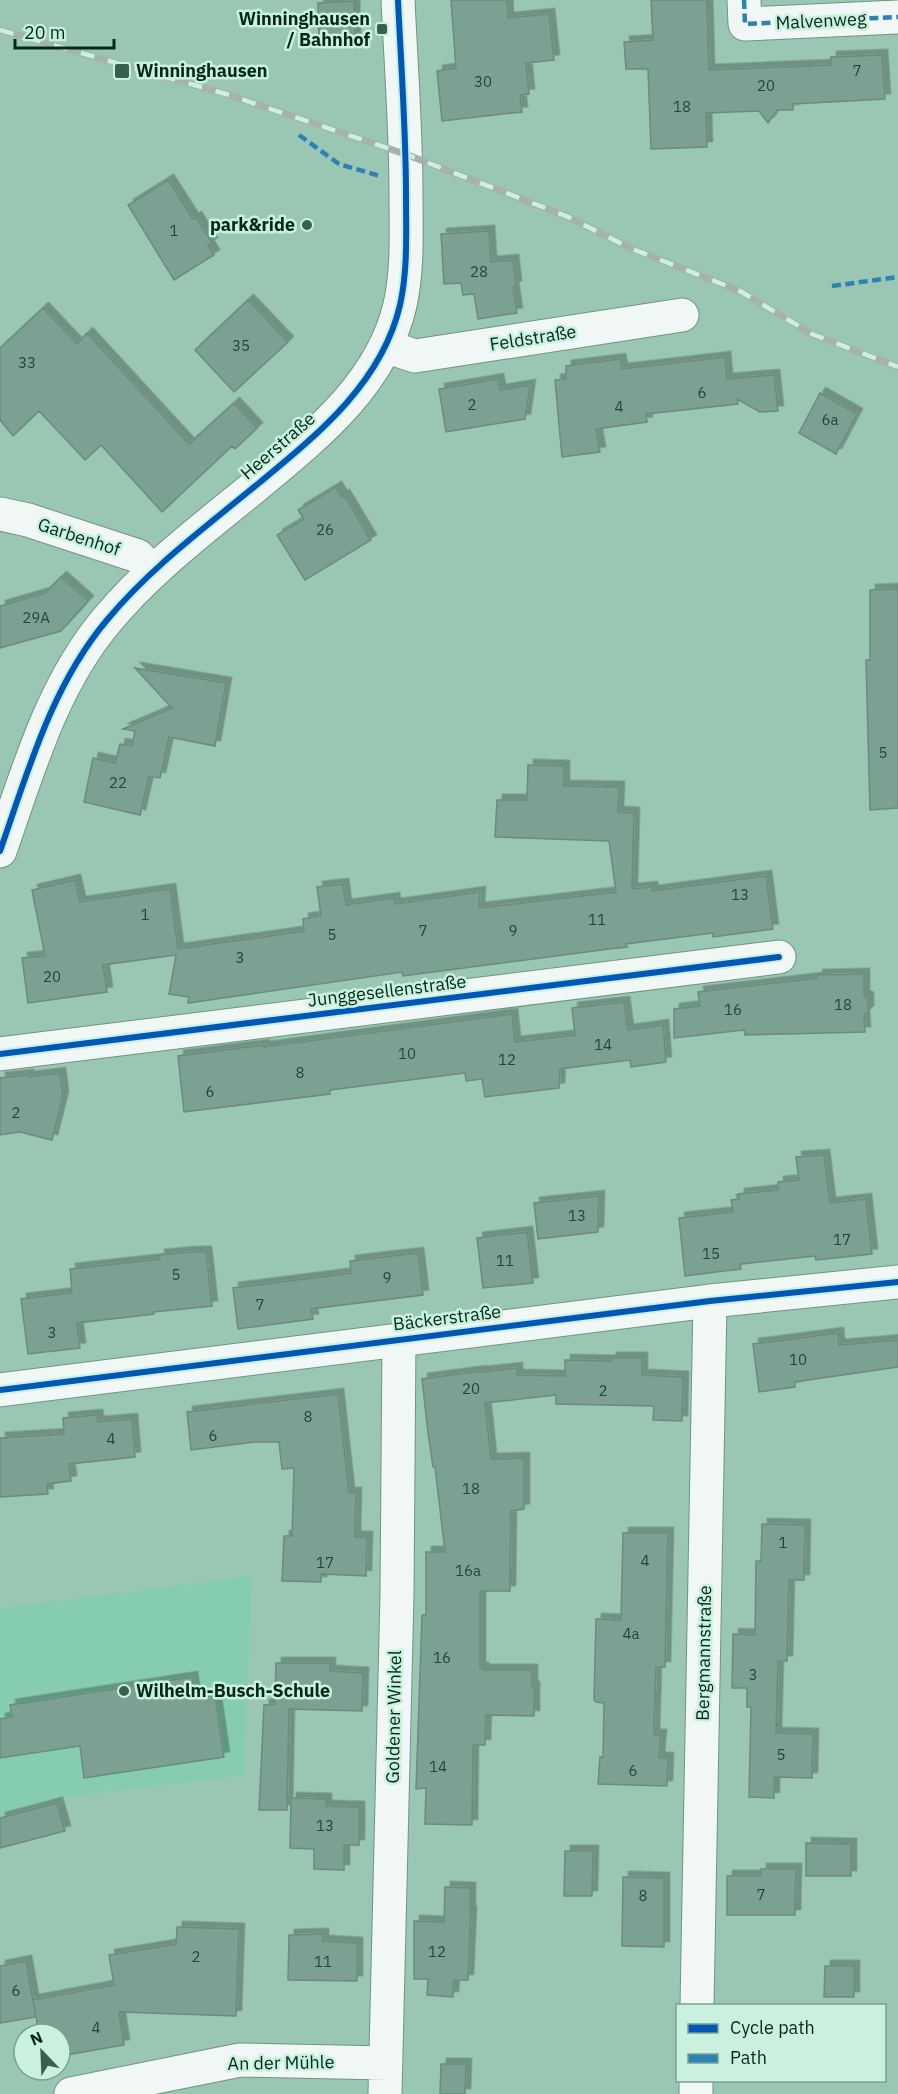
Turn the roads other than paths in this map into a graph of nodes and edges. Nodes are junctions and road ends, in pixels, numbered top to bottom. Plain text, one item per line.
1 (398, 0) edge
2 (744, 12) edge
3 (898, 17) edge
4 (682, 315) dead end
5 (385, 346) junction
6 (0, 514) edge
7 (152, 571) junction
8 (0, 851) edge
9 (778, 957) dead end
10 (0, 1054) edge
11 (898, 1282) edge
12 (710, 1301) junction
13 (399, 1339) junction
14 (0, 1390) edge
15 (697, 2004) edge
16 (386, 2078) edge
17 (71, 2094) edge

1 - 5 street, Heerstraße
2 - 3 street, Malvenweg
4 - 5 street, Feldstraße
5 - 7 street, Heerstraße
6 - 7 street, Garbenhof
7 - 8 street, Heerstraße
9 - 10 street, Junggesellenstraße
11 - 12 street, Bäckerstraße
12 - 13 street, Bäckerstraße
12 - 15 street, Bergmannstraße
13 - 14 street, Bäckerstraße
13 - 16 street, Goldener Winkel
16 - 17 street, An der Mühle

